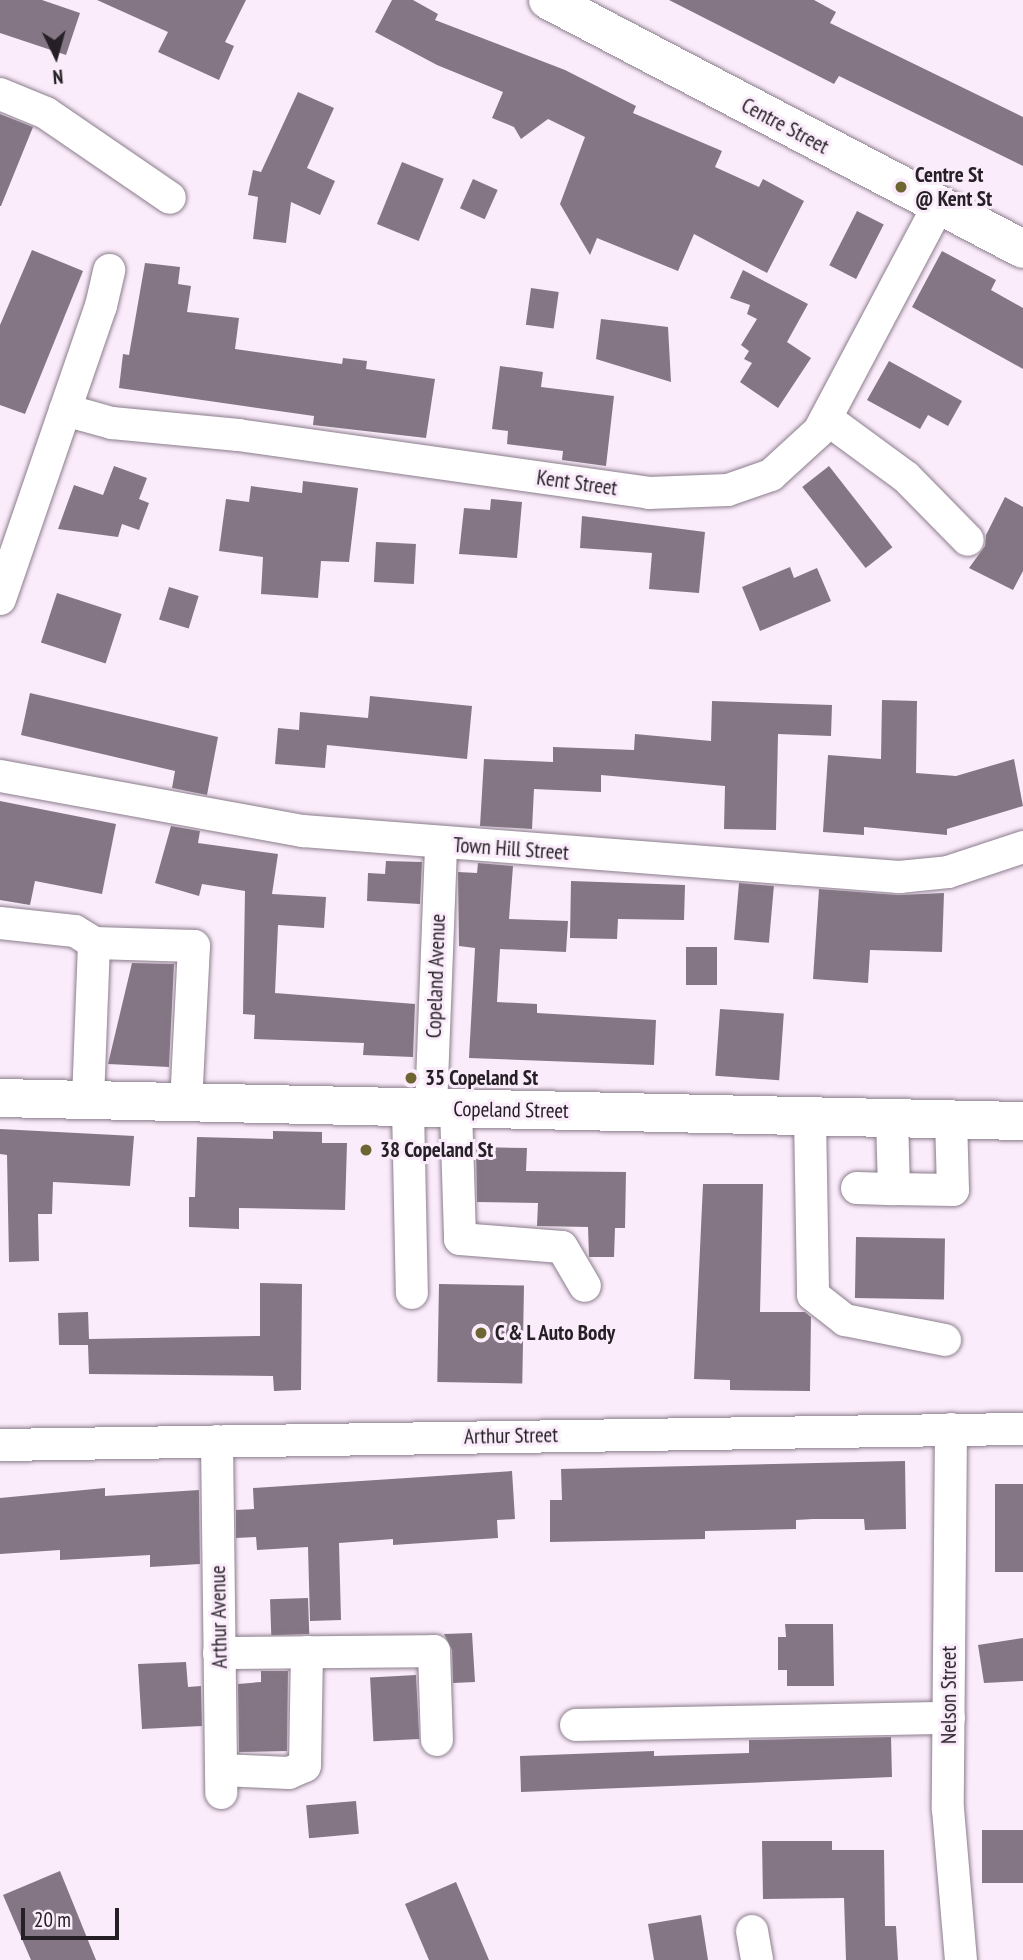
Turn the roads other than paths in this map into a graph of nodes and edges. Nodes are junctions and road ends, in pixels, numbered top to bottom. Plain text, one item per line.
1 (548, 0) edge
2 (0, 94) edge
3 (170, 198) dead end
4 (938, 206) junction
5 (1023, 249) edge
6 (109, 270) dead end
7 (65, 410) junction
8 (827, 419) junction
9 (968, 540) dead end
10 (0, 599) edge
11 (0, 776) edge
12 (441, 844) junction
13 (1023, 847) edge
14 (0, 923) edge
15 (94, 943) junction
16 (0, 1098) edge
17 (88, 1100) junction
18 (186, 1102) junction
19 (432, 1108) junction
20 (810, 1117) junction
21 (892, 1118) junction
22 (951, 1120) junction
23 (1023, 1121) edge
24 (857, 1188) dead end
25 (894, 1189) junction
26 (585, 1286) dead end
27 (412, 1293) dead end
28 (945, 1340) dead end
29 (951, 1429) junction
30 (1023, 1429) edge
31 (217, 1441) junction
32 (0, 1445) edge
33 (307, 1652) junction
34 (219, 1653) junction
35 (949, 1718) junction
36 (576, 1725) dead end
37 (437, 1740) dead end
38 (961, 1960) edge

1 - 4 main road, Centre Street
2 - 3 street
4 - 5 main road, Centre Street
4 - 8 street, Kent Street
6 - 7 street
7 - 8 street, Kent Street
7 - 10 street
8 - 9 street
11 - 12 street, Town Hill Street
12 - 13 street, Town Hill Street
12 - 19 street, Copeland Avenue
14 - 15 street
15 - 17 street
15 - 18 street
16 - 17 main road, Copeland Street
17 - 18 main road, Copeland Street
18 - 19 main road, Copeland Street
19 - 20 main road, Copeland Street
19 - 26 street
19 - 27 street
20 - 21 main road, Copeland Street
20 - 28 street
21 - 22 main road, Copeland Street
21 - 25 street
22 - 23 main road, Copeland Street
22 - 25 street
24 - 25 street
29 - 30 street, Arthur Street
29 - 31 street, Arthur Street
29 - 35 street, Nelson Street
31 - 32 street, Arthur Street
31 - 34 street, Arthur Avenue
33 - 34 street
33 - 34 street, Arthur Avenue
33 - 37 street
35 - 36 street
35 - 38 street, Nelson Street

